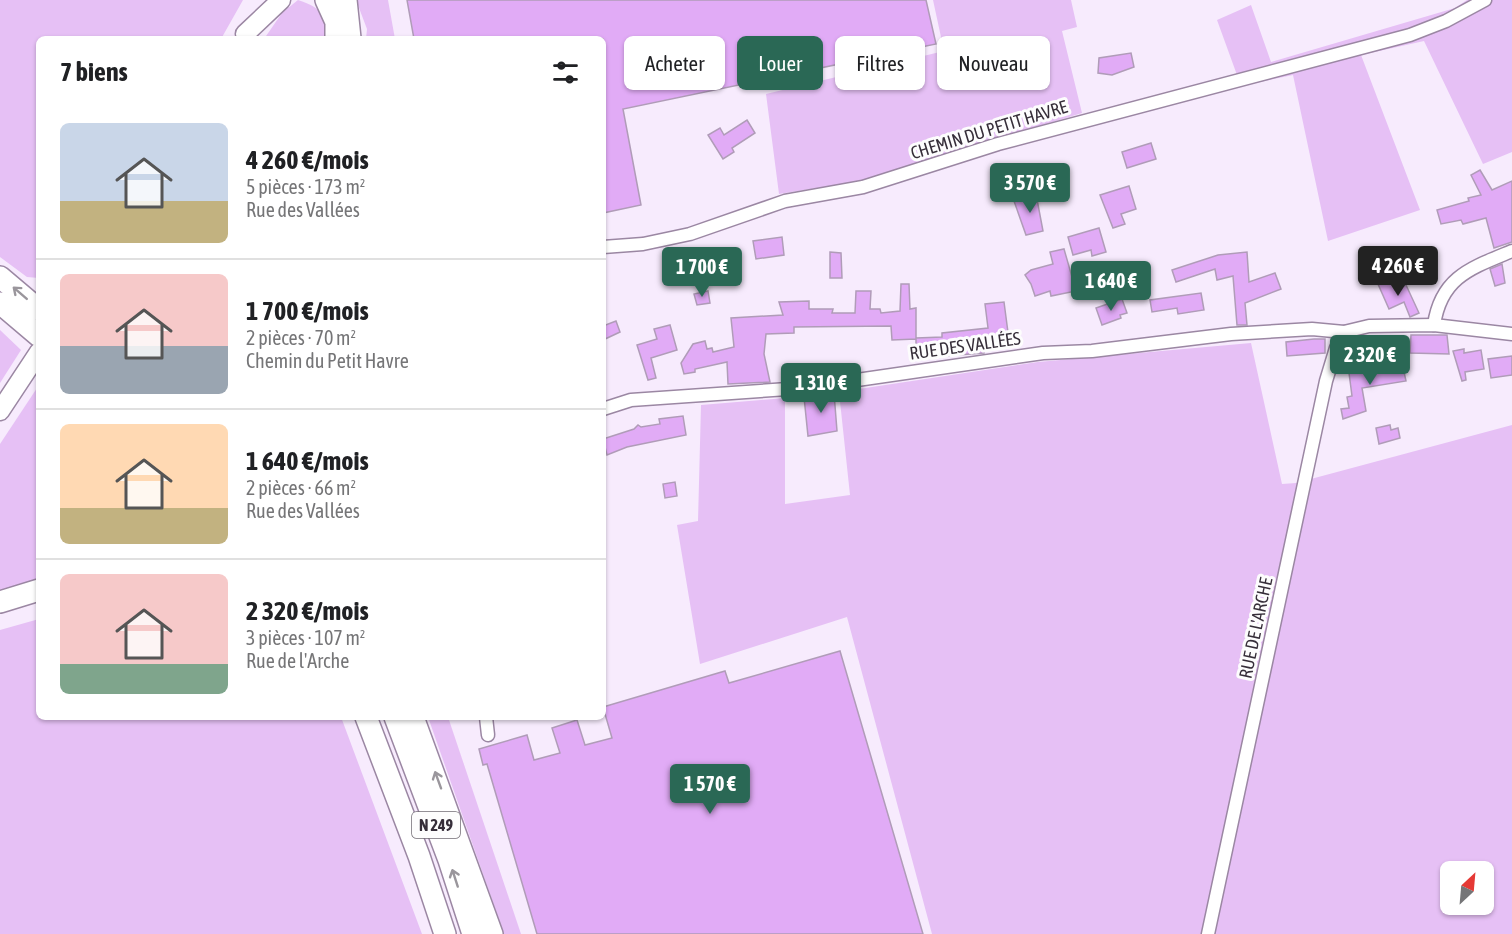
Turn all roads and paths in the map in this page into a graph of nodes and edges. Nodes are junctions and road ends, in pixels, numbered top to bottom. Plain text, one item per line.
1 (261, 0) edge
2 (281, 0) edge
3 (326, 0) edge
4 (346, 0) edge
5 (1485, 0) edge
6 (244, 36) edge
7 (336, 36) edge
8 (350, 36) edge
9 (606, 247) edge
10 (1512, 251) edge
11 (0, 277) edge
12 (36, 307) edge
13 (8, 310) edge
14 (1434, 325) junction
15 (1344, 332) junction
16 (36, 333) edge
17 (1512, 334) edge
18 (36, 339) edge
19 (36, 356) edge
20 (606, 407) edge
21 (0, 411) edge
22 (36, 591) edge
23 (0, 602) edge
24 (36, 606) edge
25 (0, 616) edge
26 (354, 720) edge
27 (367, 720) edge
28 (396, 720) edge
29 (415, 720) edge
30 (486, 720) edge
31 (488, 735) dead end
32 (388, 776) junction
33 (445, 934) edge
34 (473, 934) edge
35 (492, 934) edge
36 (1208, 934) edge

1 - 6 main road
2 - 6 main road
3 - 7 highway
4 - 8 highway
5 - 9 street, CHEMIN DU PETIT HAVRE
10 - 14 street
12 -> 11 highway
13 - 16 highway
13 - 18 highway
14 - 15 street, RUE DES VALLÉES
14 - 17 street, RUE DES VALLÉES
15 - 20 street, RUE DES VALLÉES
15 - 36 street, RUE DE L'ARCHE
19 - 21 main road
22 - 23 highway
24 - 25 highway
26 - 32 highway
27 - 32 highway, N 249
34 -> 28 highway, N 249
35 -> 29 highway
30 - 31 street
32 - 33 highway, N 249

